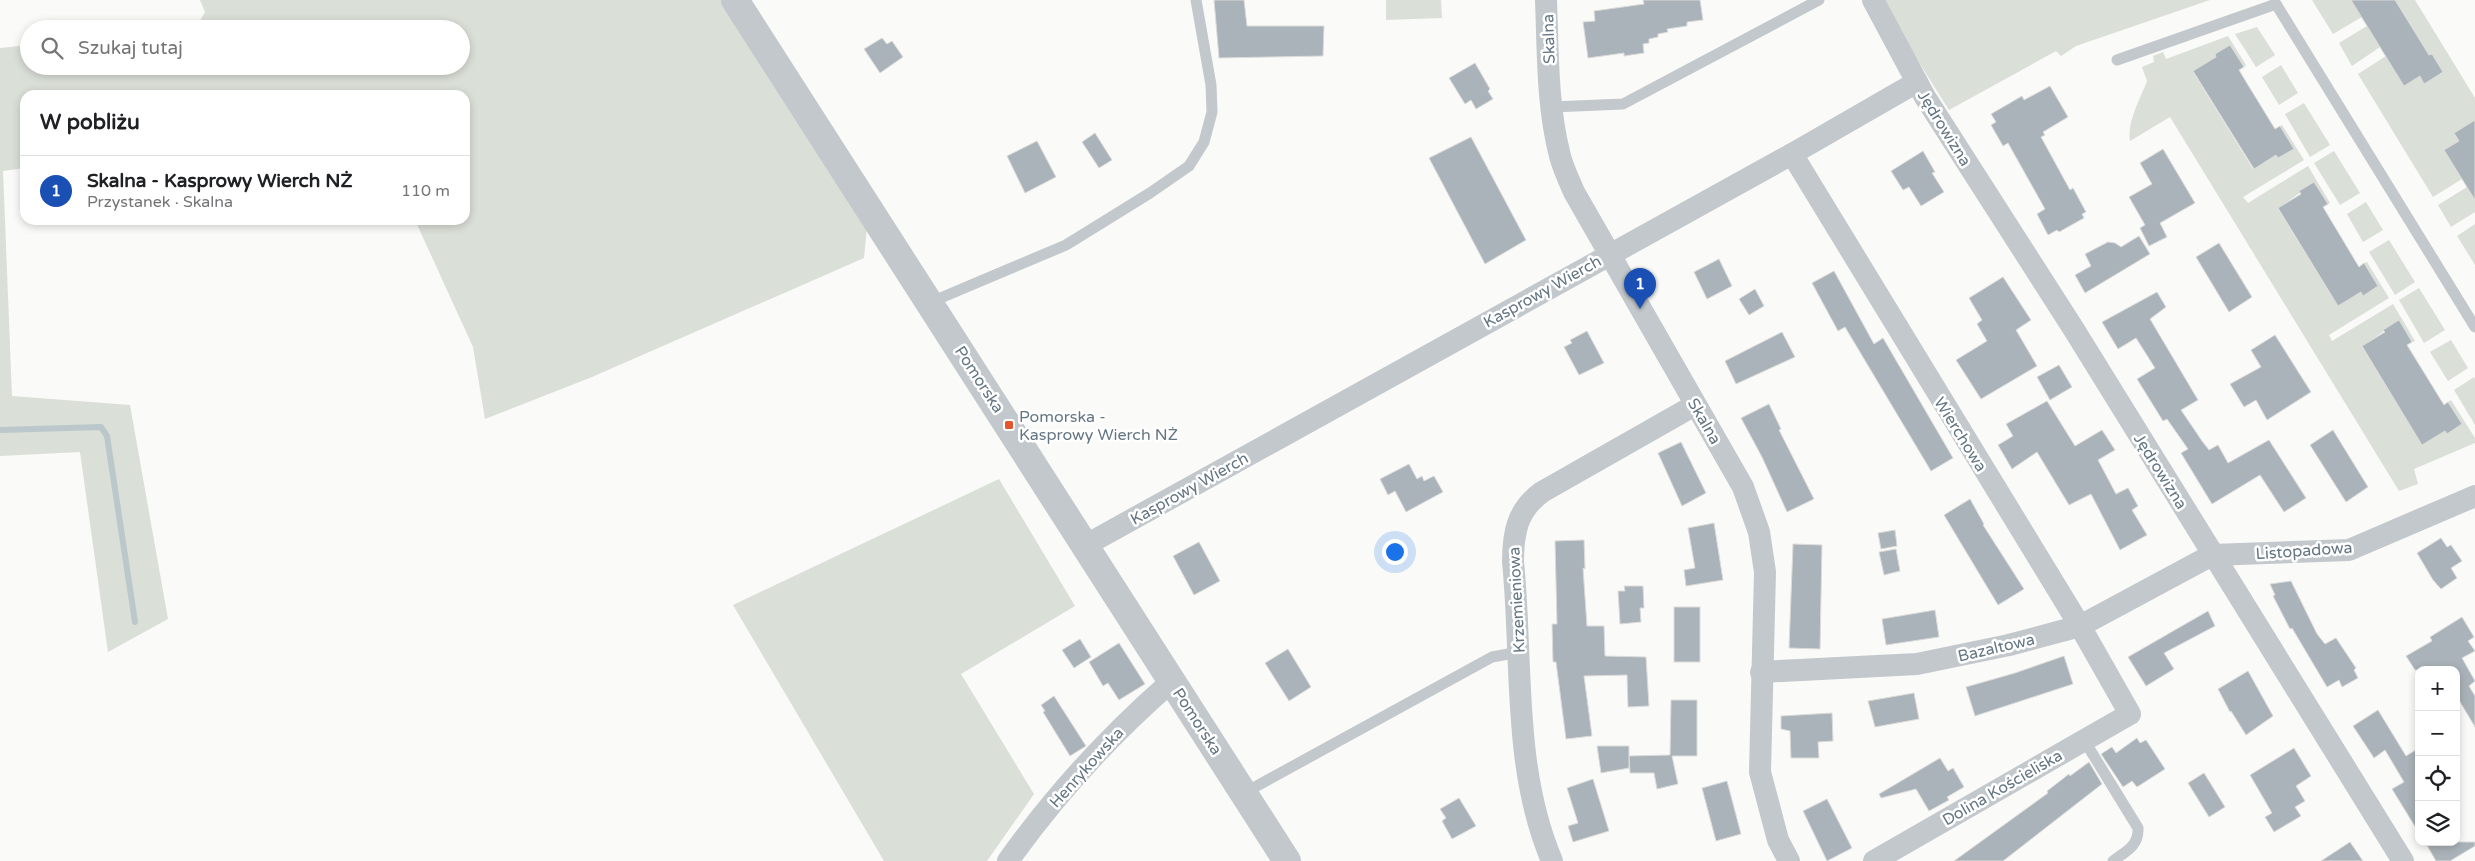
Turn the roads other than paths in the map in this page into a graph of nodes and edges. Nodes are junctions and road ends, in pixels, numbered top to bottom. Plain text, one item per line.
1 (735, 0) edge
2 (1196, 0) edge
3 (1546, 0) edge
4 (1819, 0) edge
5 (1873, 0) edge
6 (2116, 60) dead end
7 (1917, 82) junction
8 (1552, 107) junction
9 (1792, 154) junction
10 (1608, 254) junction
11 (931, 302) junction
12 (2475, 327) edge
13 (1695, 405) junction
14 (2475, 496) edge
15 (1086, 545) junction
16 (2212, 555) junction
17 (2080, 626) junction
18 (1519, 652) junction
19 (1761, 672) junction
20 (1172, 681) junction
21 (2130, 714) joint
22 (2084, 740) junction
23 (1244, 792) junction
24 (1008, 861) edge
25 (1287, 861) edge
26 (1552, 861) edge
27 (1789, 861) edge
28 (1874, 861) edge
29 (2113, 861) edge
30 (2403, 861) edge

1 - 11 street, Pomorska
2 - 11 lane
3 - 8 street, Skalna
4 - 8 lane
5 - 7 street
6 - 12 lane
7 - 9 street, Kasprowy Wierch
7 - 16 street, Jędrowizna
8 - 10 street, Skalna
9 - 10 street, Kasprowy Wierch
9 - 17 street, Wierchowa
10 - 13 street, Skalna
10 - 15 street, Kasprowy Wierch
11 - 15 street, Pomorska
13 - 18 street, Krzemieniowa
13 - 19 street, Skalna
14 - 16 street, Listopadowa
15 - 20 street, Pomorska
16 - 17 street, Bazaltowa
16 - 30 street, Jędrowizna
17 - 19 street, Bazaltowa
17 - 21 street, Wierchowa
18 - 23 lane
18 - 26 street, Krzemieniowa
19 - 27 street, Skalna
20 - 23 street, Pomorska
20 - 24 street, Henrykowska
21 - 22 street, Dolina Kościeliska
22 - 28 street, Dolina Kościeliska
22 - 29 lane
23 - 25 street, Pomorska

